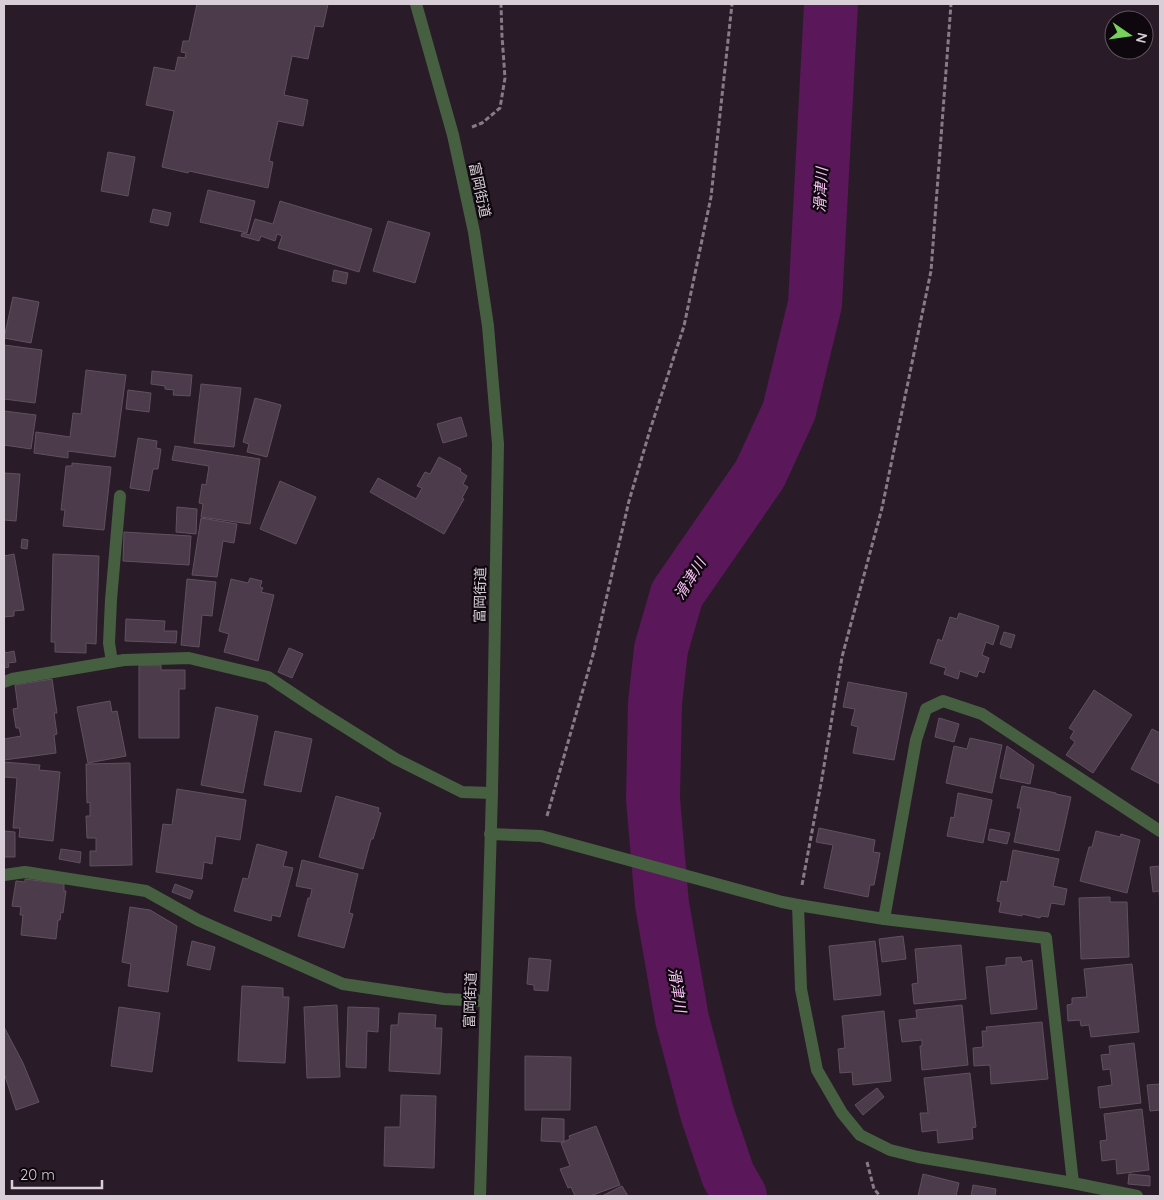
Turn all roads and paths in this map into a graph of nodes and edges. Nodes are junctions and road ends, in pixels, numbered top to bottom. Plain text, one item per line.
1 (416, 4) edge
2 (501, 4) edge
3 (732, 4) edge
4 (951, 4) edge
5 (453, 135) junction
6 (120, 496) dead end
7 (112, 662) junction
8 (4, 682) edge
9 (492, 793) junction
10 (1160, 830) edge
11 (490, 834) junction
12 (544, 837) junction
13 (4, 875) edge
14 (798, 905) junction
15 (884, 919) junction
16 (485, 1001) junction
17 (860, 1135) junction
18 (1073, 1183) junction
19 (480, 1196) edge
20 (880, 1196) edge
21 (1138, 1196) edge

1 - 5 street, 富岡街道
2 - 5 path
3 - 12 path
4 - 14 path
5 - 9 street, 富岡街道
6 - 7 street
7 - 8 street
7 - 9 street
9 - 11 street, 富岡街道
10 - 15 street
11 - 12 street
11 - 16 street, 富岡街道
12 - 14 street
13 - 16 street
14 - 15 street
14 - 17 street
15 - 18 street
16 - 19 street, 富岡街道
17 - 18 street
17 - 20 path
18 - 21 street

